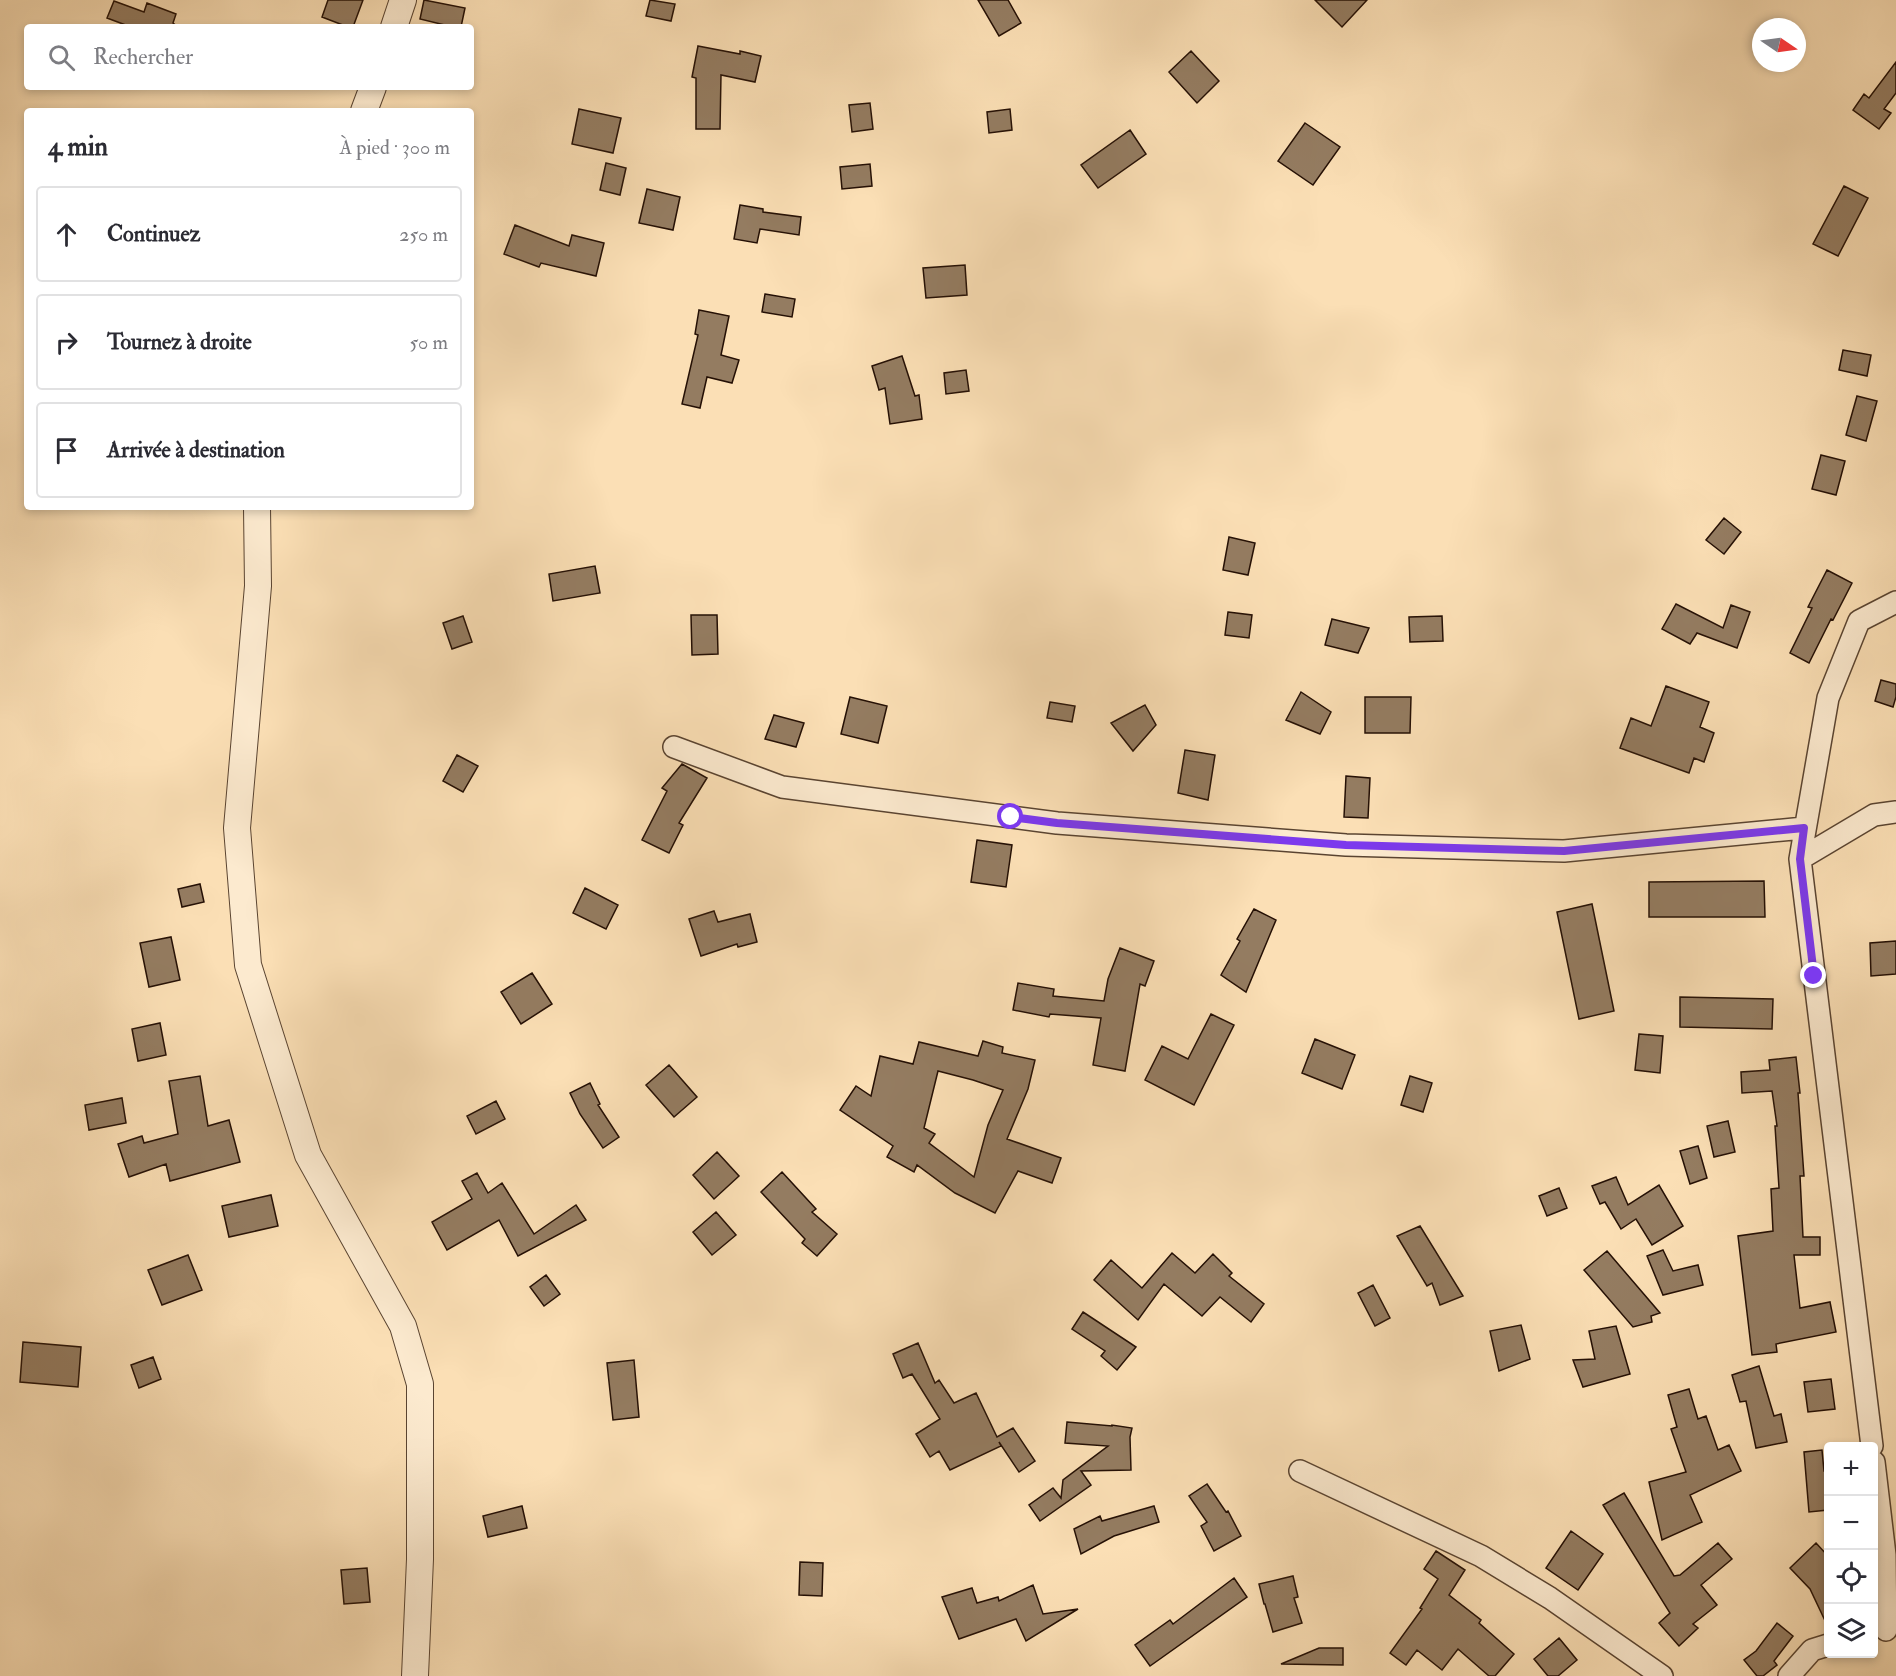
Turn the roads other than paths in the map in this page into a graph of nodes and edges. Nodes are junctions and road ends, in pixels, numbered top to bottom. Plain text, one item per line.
1 (403, 0) edge
2 (395, 24) edge
3 (372, 90) edge
4 (365, 108) edge
5 (257, 510) edge
6 (1896, 602) edge
7 (674, 747) dead end
8 (1896, 812) edge
9 (1804, 828) junction
10 (1800, 859) junction
11 (1872, 1442) edge
12 (1300, 1471) dead end
13 (1878, 1496) edge
14 (1885, 1630) edge
15 (1824, 1646) edge
16 (415, 1676) edge
17 (1662, 1676) edge
18 (1789, 1676) edge

1 - 2 street
3 - 4 street
5 - 16 street
6 - 9 street
7 - 9 street
8 - 10 street
9 - 10 street
10 - 11 street
12 - 17 street
13 - 14 street
15 - 18 street

